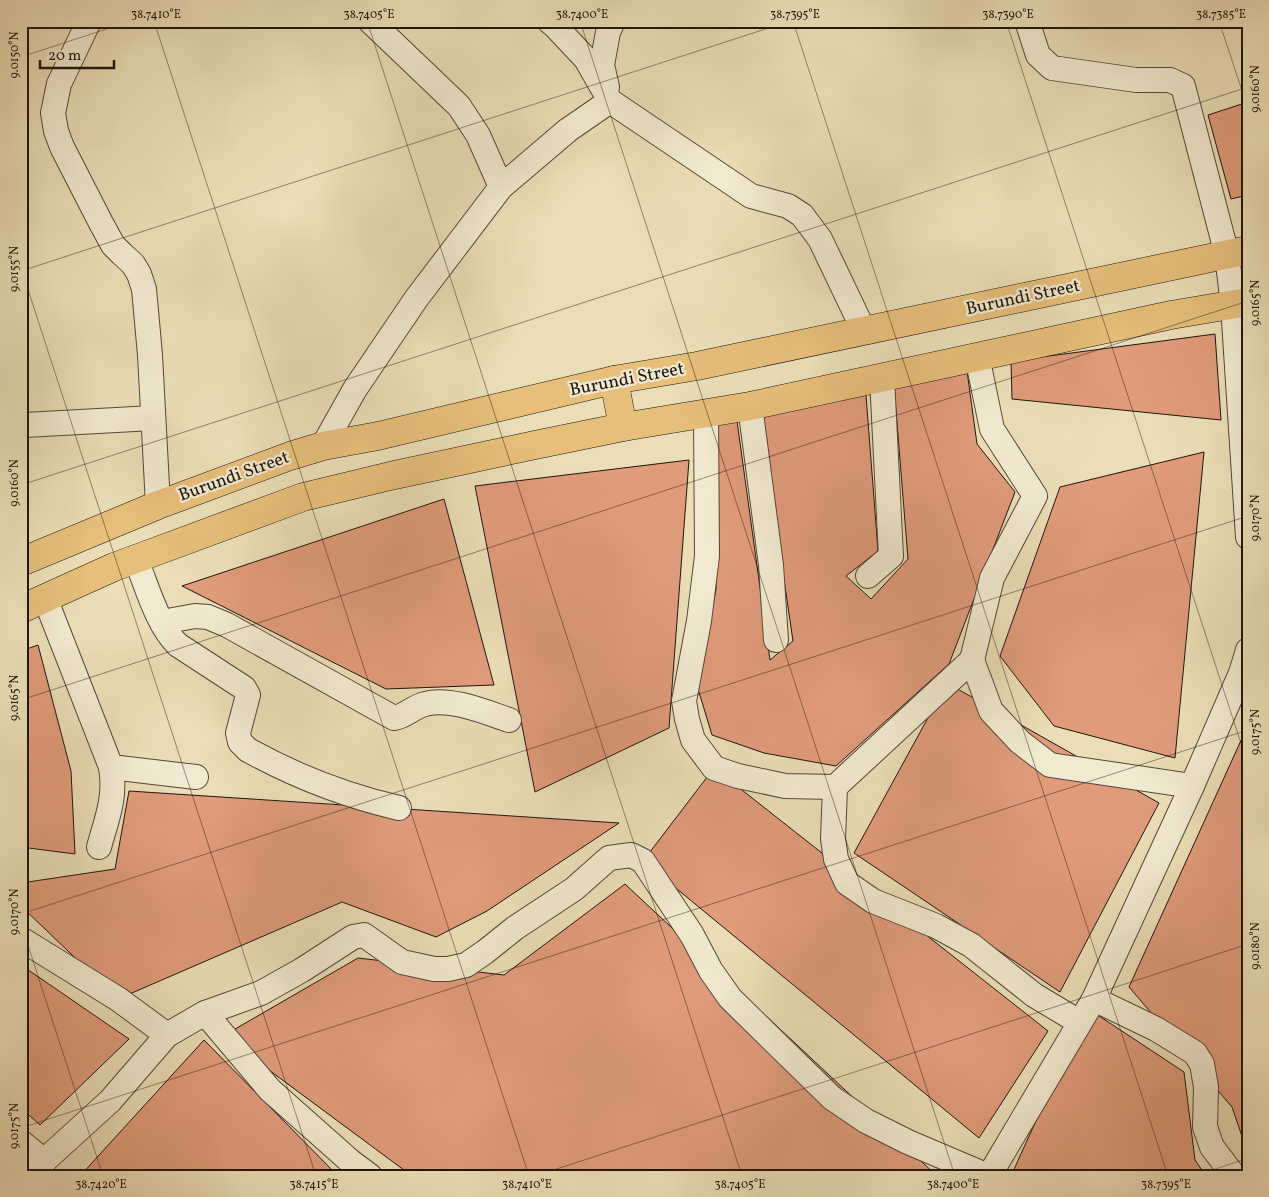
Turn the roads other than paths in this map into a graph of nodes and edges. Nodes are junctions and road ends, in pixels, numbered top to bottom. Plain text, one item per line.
1 (89, 21) edge
2 (370, 21) edge
3 (549, 21) edge
4 (613, 21) edge
5 (1028, 21) edge
6 (610, 101) junction
7 (502, 187) junction
8 (1238, 252) edge
9 (1240, 303) edge
10 (864, 331) junction
11 (977, 356) junction
12 (882, 378) junction
13 (614, 380) junction
14 (750, 406) junction
15 (706, 413) junction
16 (153, 418) junction
17 (21, 423) edge
18 (623, 427) junction
19 (323, 446) junction
20 (290, 456) junction
21 (1245, 471) edge
22 (303, 497) junction
23 (158, 505) junction
24 (1248, 537) edge
25 (136, 560) junction
26 (21, 562) edge
27 (868, 576) dead end
28 (33, 604) edge
29 (162, 622) junction
30 (776, 640) dead end
31 (1248, 650) edge
32 (972, 660) junction
33 (509, 720) dead end
34 (111, 767) junction
35 (196, 777) dead end
36 (1192, 786) junction
37 (834, 787) junction
38 (399, 808) dead end
39 (100, 848) dead end
40 (21, 939) edge
41 (1094, 998) junction
42 (205, 1013) junction
43 (1079, 1022) junction
44 (167, 1035) junction
45 (21, 1142) edge
46 (38, 1169) edge
47 (370, 1176) edge
48 (989, 1176) edge
49 (1234, 1176) edge

1 - 16 street
2 - 7 street
3 - 6 street
4 - 6 street
5 - 8 street
6 - 7 street
6 - 10 street
7 - 19 street
8 - 9 street
8 - 10 main road, Burundi Street
9 - 11 main road
9 - 21 street
10 - 13 main road, Burundi Street
11 - 12 main road
11 - 32 street
12 - 14 main road
12 - 27 street
13 - 18 main road
13 - 19 main road, Burundi Street
14 - 15 main road
14 - 30 street
15 - 18 main road
15 - 37 street
16 - 17 street
16 - 23 street
18 - 22 main road
19 - 20 main road, Burundi Street
20 - 22 main road
20 - 23 main road, Burundi Street
21 - 24 street
22 - 25 main road
23 - 26 main road, Burundi Street
25 - 28 main road
25 - 29 street
28 - 34 street
29 - 33 street
29 - 38 street
31 - 36 street
32 - 36 street
32 - 37 street
34 - 35 street
34 - 39 street
36 - 41 street
37 - 43 street
40 - 44 street
41 - 43 street
41 - 49 street
42 - 44 street
42 - 47 street
42 - 48 street
43 - 48 street
44 - 46 street
45 - 46 street

